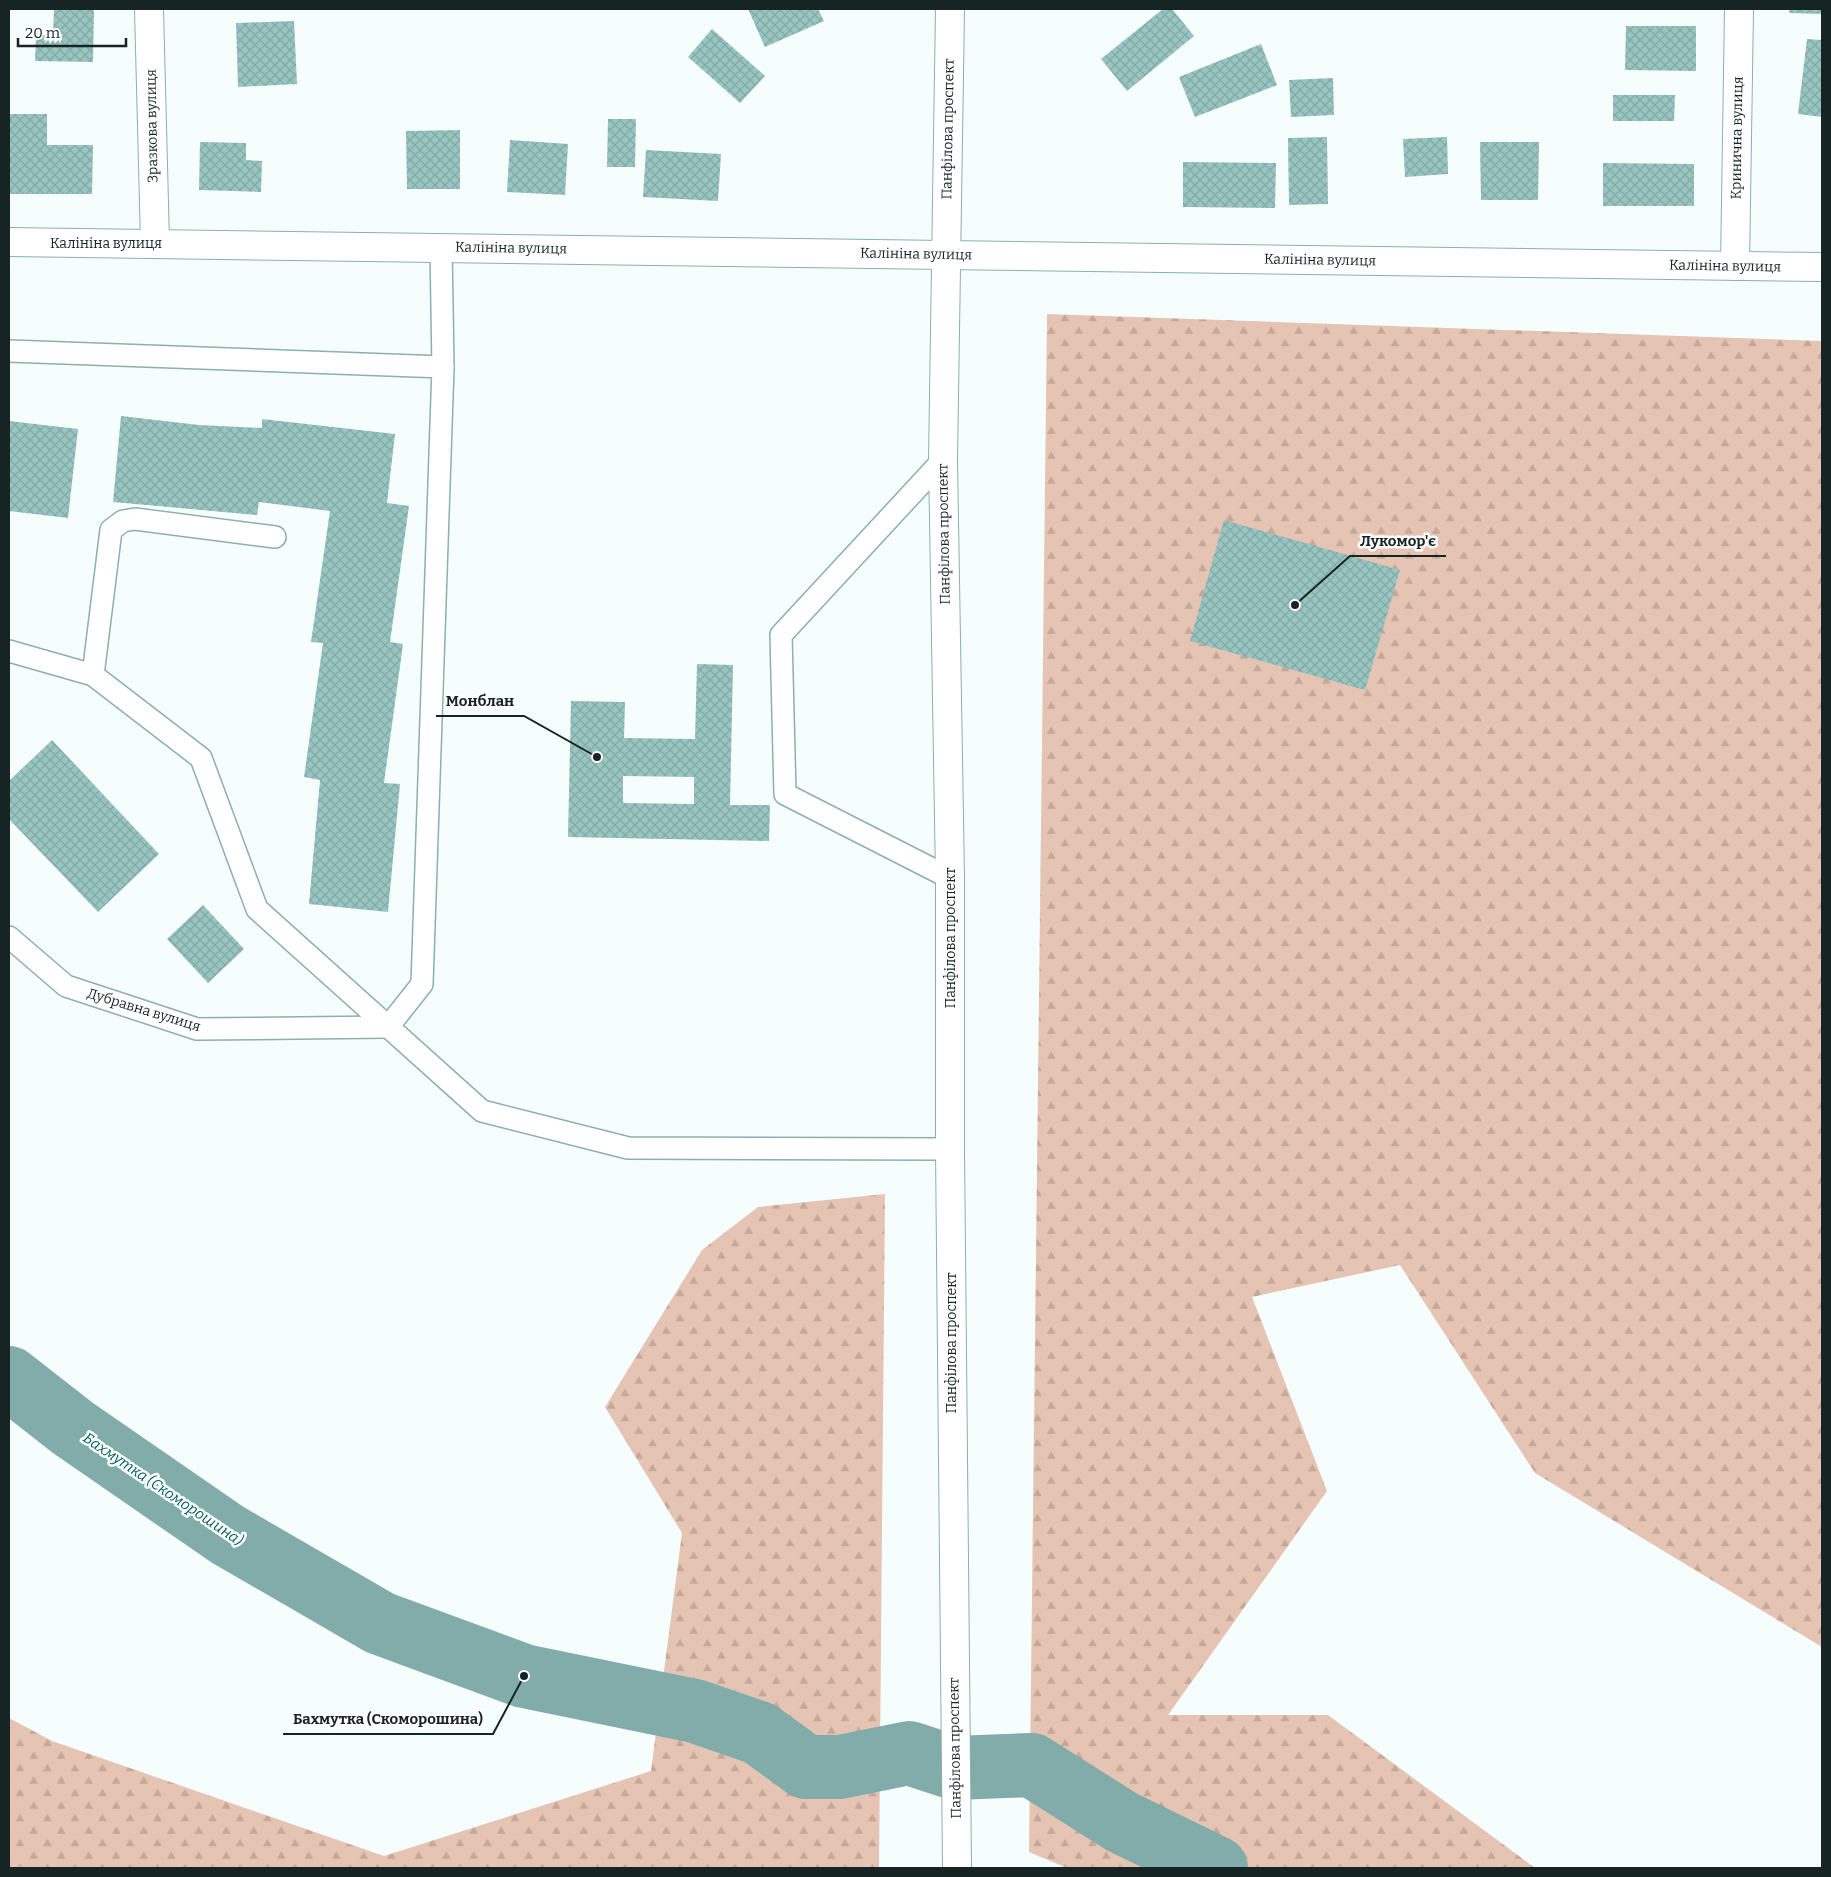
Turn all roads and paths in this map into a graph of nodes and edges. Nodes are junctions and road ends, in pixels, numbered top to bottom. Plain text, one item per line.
1 (150, 9) edge
2 (950, 9) edge
3 (1740, 9) edge
4 (9, 242) edge
5 (155, 243) junction
6 (441, 247) junction
7 (946, 255) junction
8 (1735, 266) junction
9 (1822, 267) edge
10 (9, 351) edge
11 (443, 367) junction
12 (943, 460) junction
13 (276, 537) dead end
14 (9, 651) edge
15 (94, 675) junction
16 (950, 878) junction
17 (9, 937) edge
18 (388, 1027) junction
19 (950, 1149) junction
20 (957, 1868) edge

1 - 5 street, Зразкова вулиця
2 - 7 street, Панфілова проспект
3 - 8 street, Кринична вулиця
4 - 5 street, Калініна вулиця
5 - 6 street, Калініна вулиця
6 - 7 street, Калініна вулиця
6 - 11 lane
7 - 8 street, Калініна вулиця
7 - 12 street, Панфілова проспект
8 - 9 street, Калініна вулиця
10 - 11 lane
11 - 18 lane
12 - 16 street, Панфілова проспект
12 - 16 lane
13 - 15 lane
14 - 15 lane
15 - 18 lane
16 - 19 street, Панфілова проспект
17 - 18 lane, Дубравна вулиця
18 - 19 lane
19 - 20 street, Панфілова проспект

